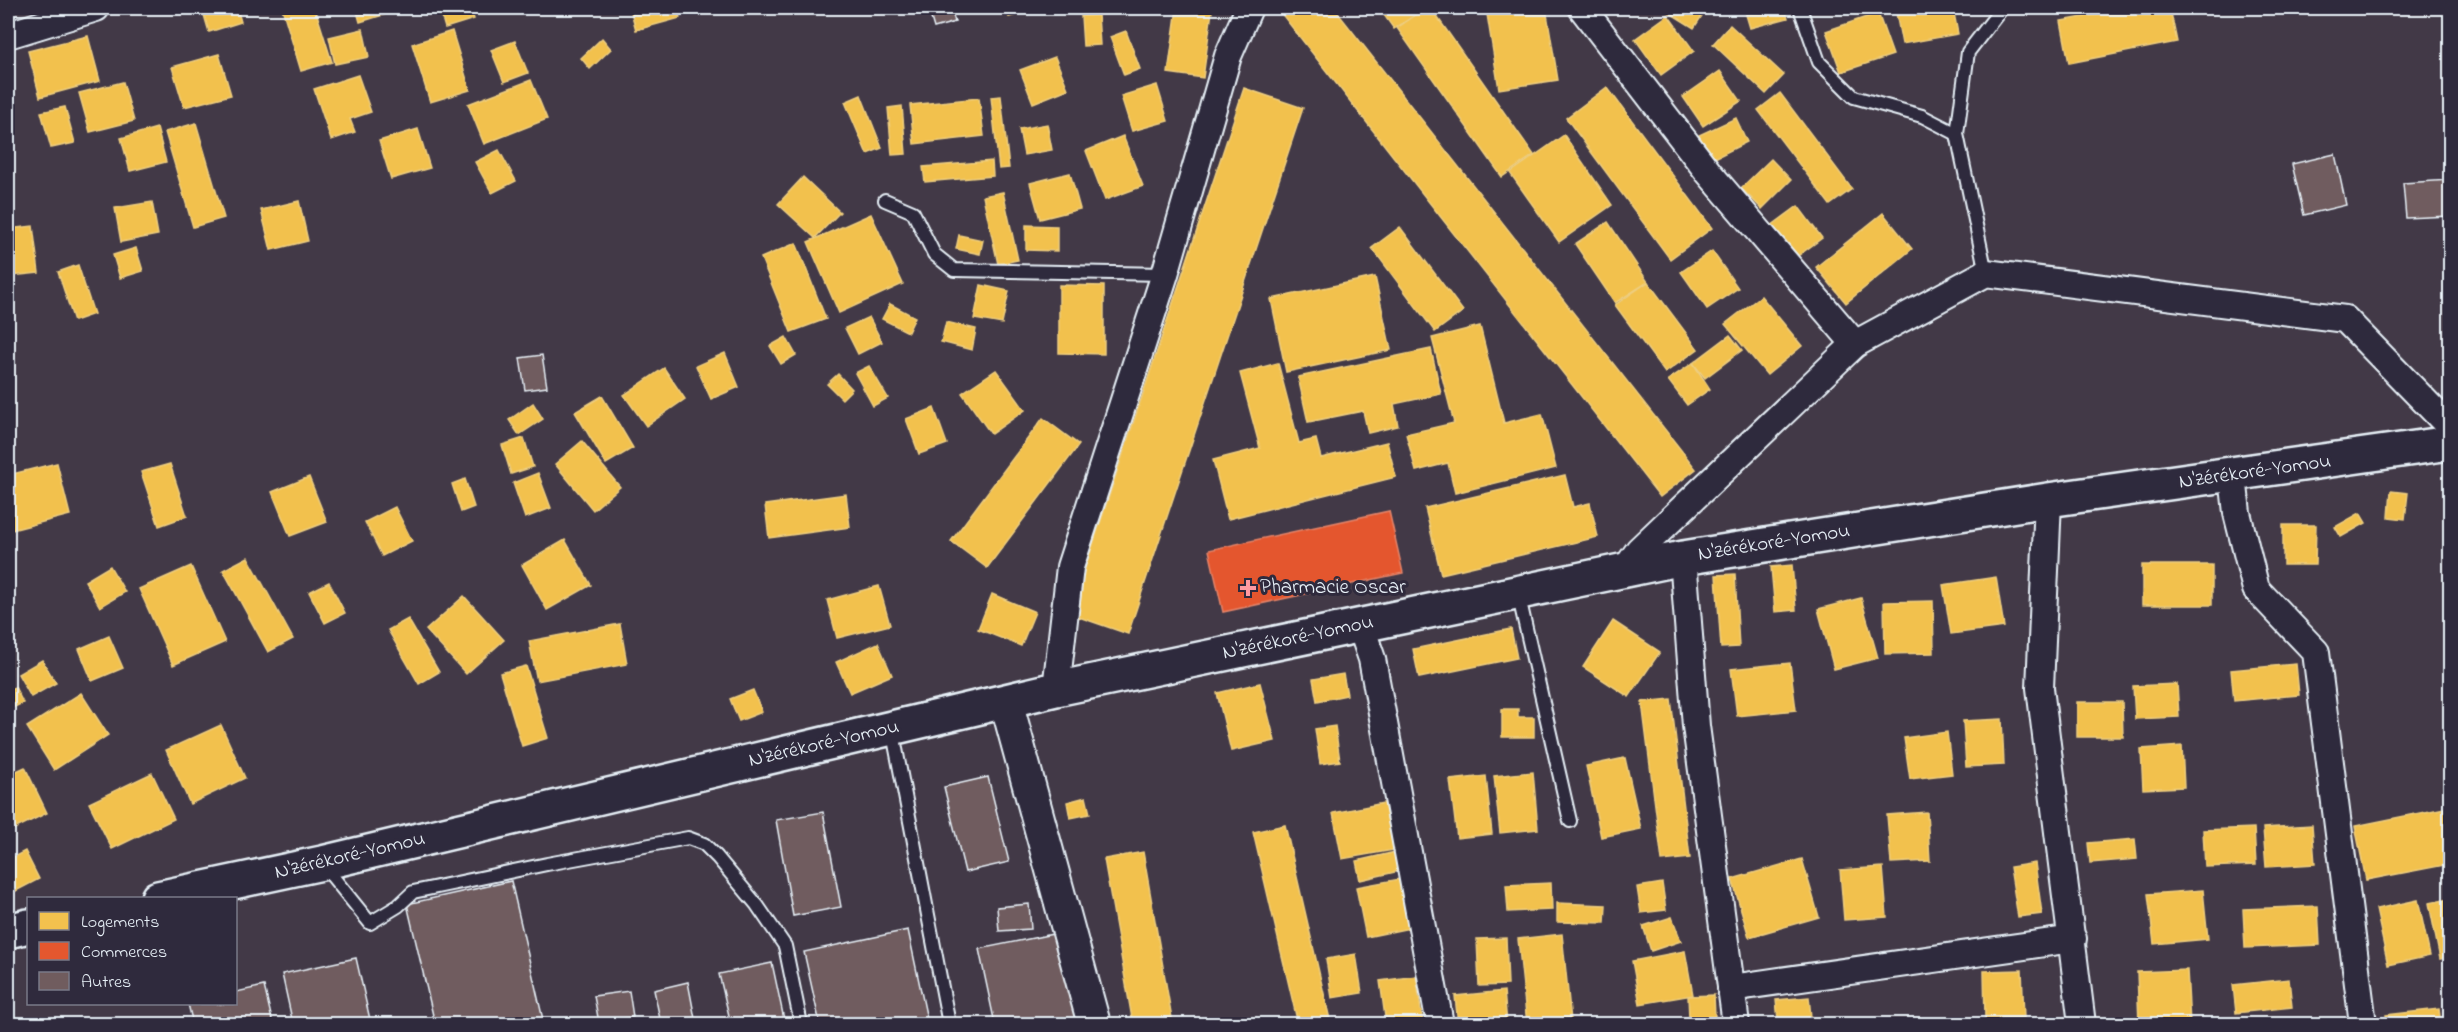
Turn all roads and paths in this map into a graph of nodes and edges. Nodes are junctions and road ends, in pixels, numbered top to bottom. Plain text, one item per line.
1 (96, 8) edge
2 (1249, 8) edge
3 (1582, 8) edge
4 (1800, 8) edge
5 (2002, 8) edge
6 (8, 35) edge
7 (1957, 134) junction
8 (885, 200) dead end
9 (1986, 273) junction
10 (1165, 274) junction
11 (1855, 344) junction
12 (2451, 427) edge
13 (2451, 443) edge
14 (2233, 476) junction
15 (2048, 500) junction
16 (1683, 558) junction
17 (1626, 570) junction
18 (1518, 592) junction
19 (1360, 624) junction
20 (1056, 689) junction
21 (1006, 701) junction
22 (892, 728) junction
23 (1570, 821) dead end
24 (322, 863) junction
25 (163, 897) edge
26 (27, 926) edge
27 (8, 931) edge
28 (2073, 939) junction
29 (1731, 988) junction
30 (801, 1024) edge
31 (949, 1024) edge
32 (1094, 1024) edge
33 (1440, 1024) edge
34 (1736, 1024) edge
35 (2082, 1024) edge
36 (2363, 1024) edge

1 - 6 street
2 - 10 street
3 - 11 street
4 - 7 lane
5 - 7 lane
7 - 9 lane
8 - 10 lane
9 - 11 street
9 - 12 street
10 - 20 street
11 - 17 street
13 - 14 highway, N'zérékoré-Yomou
14 - 15 highway, N'zérékoré-Yomou
14 - 36 street
15 - 16 highway, N'zérékoré-Yomou
15 - 28 street
16 - 17 highway, N'zérékoré-Yomou
16 - 29 street
17 - 18 highway, N'zérékoré-Yomou
18 - 19 highway, N'zérékoré-Yomou
18 - 23 lane
19 - 20 highway, N'zérékoré-Yomou
19 - 33 street
20 - 21 highway, N'zérékoré-Yomou
21 - 22 highway, N'zérékoré-Yomou
21 - 32 street
22 - 24 highway, N'zérékoré-Yomou
22 - 31 lane
24 - 25 highway, N'zérékoré-Yomou
24 - 30 lane
26 - 27 highway
28 - 29 street
28 - 35 street
29 - 34 street

